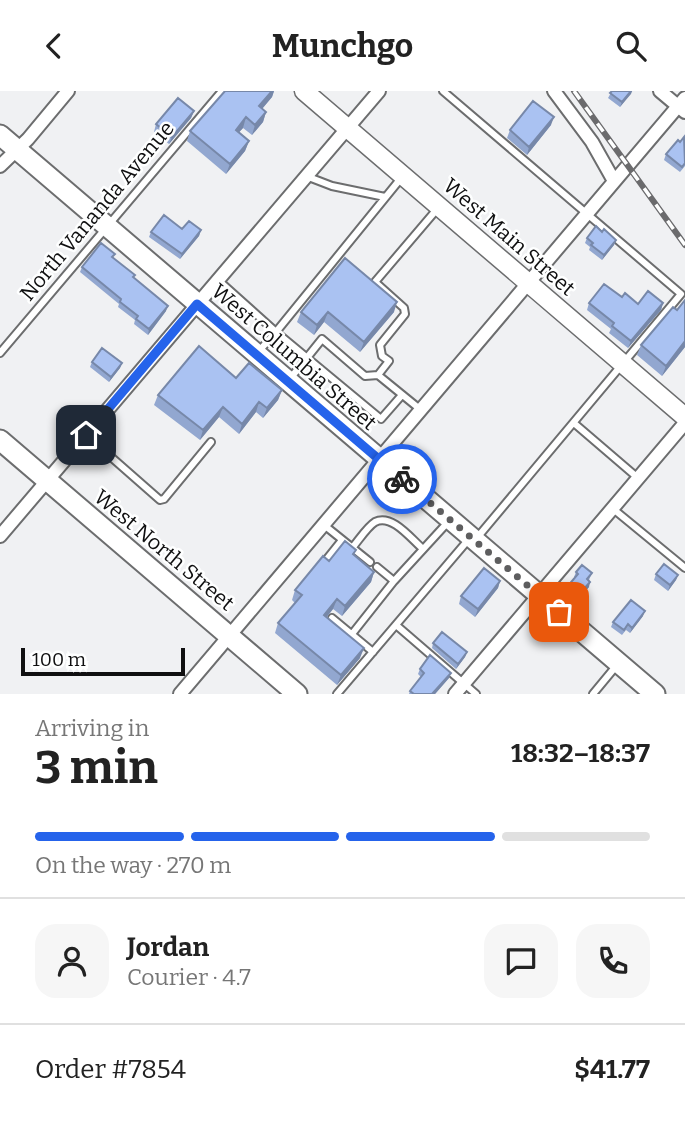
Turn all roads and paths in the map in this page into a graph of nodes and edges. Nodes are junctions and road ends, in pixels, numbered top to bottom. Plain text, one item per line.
1 (68, 91) edge
2 (222, 91) edge
3 (304, 91) edge
4 (379, 91) edge
5 (443, 91) edge
6 (554, 91) edge
7 (660, 91) edge
8 (683, 105) edge
9 (347, 128) junction
10 (0, 135) edge
11 (17, 149) junction
12 (0, 166) edge
13 (306, 176) junction
14 (403, 176) junction
15 (614, 181) junction
16 (385, 197) junction
17 (439, 207) junction
18 (586, 214) junction
19 (107, 227) junction
20 (218, 280) junction
21 (528, 283) junction
22 (197, 304) junction
23 (276, 332) junction
24 (0, 352) edge
25 (256, 355) junction
26 (307, 358) junction
27 (623, 365) junction
28 (378, 375) junction
29 (288, 382) junction
30 (401, 395) junction
31 (421, 410) junction
32 (685, 417) edge
33 (575, 423) junction
34 (685, 423) edge
35 (86, 435) junction
36 (0, 440) edge
37 (211, 442) dead end
38 (379, 460) junction
39 (638, 478) junction
40 (47, 481) junction
41 (612, 508) junction
42 (450, 520) junction
43 (324, 525) junction
44 (0, 536) edge
45 (473, 539) junction
46 (342, 540) junction
47 (352, 548) junction
48 (423, 549) junction
49 (326, 560) edge
50 (370, 562) dead end
51 (377, 567) dead end
52 (685, 568) edge
53 (394, 581) junction
54 (539, 595) junction
55 (332, 618) edge
56 (396, 625) junction
57 (352, 634) junction
58 (229, 636) junction
59 (373, 652) junction
60 (618, 663) junction
61 (464, 684) junction
62 (180, 694) edge
63 (298, 694) edge
64 (337, 694) edge
65 (455, 694) edge
66 (476, 694) edge
67 (593, 694) edge
68 (655, 694) edge

1 - 11 street
2 - 19 lane, North Vananda Avenue
3 - 9 street, West Main Street
4 - 9 street
5 - 18 lane
6 - 15 street
7 - 8 street
8 - 15 street
9 - 13 street
9 - 14 street, West Main Street
10 - 11 main road, West Columbia Street
11 - 12 street
11 - 19 main road, West Columbia Street
13 - 16 lane
13 - 20 street
14 - 16 lane
14 - 17 street, West Main Street
15 - 18 street
16 - 23 lane
17 - 21 street, West Main Street
17 - 28 lane
18 - 21 street
18 - 27 lane
19 - 22 main road, West Columbia Street
19 - 24 lane, North Vananda Avenue
20 - 22 street
20 - 23 lane
21 - 27 street, West Main Street
21 - 31 street
22 - 25 main road, West Columbia Street
22 - 35 street
23 - 25 lane
23 - 26 lane
25 - 29 main road, West Columbia Street
26 - 28 lane
26 - 29 lane
26 - 30 lane
27 - 32 street, West Main Street
27 - 33 lane
28 - 30 lane
29 - 38 main road, West Columbia Street
30 - 31 lane
31 - 38 street
33 - 39 lane
33 - 45 lane
34 - 39 street
35 - 37 lane
35 - 40 street
36 - 40 main road, West North Street
38 - 42 main road, West Columbia Street
38 - 43 street
39 - 41 street
40 - 44 street
40 - 58 main road, West North Street
41 - 52 lane
41 - 54 street
42 - 45 main road, West Columbia Street
42 - 48 lane
43 - 46 lane
43 - 58 street
45 - 54 main road, West Columbia Street
45 - 56 lane
46 - 47 lane
46 - 49 lane
47 - 48 lane
47 - 50 lane
48 - 53 lane
51 - 53 lane
53 - 57 lane
54 - 60 main road, West Columbia Street
54 - 61 street
55 - 57 lane
56 - 59 lane
56 - 61 lane
57 - 59 lane
58 - 62 street
58 - 63 main road, West North Street
59 - 64 lane
60 - 67 lane
60 - 68 main road, West Columbia Street
61 - 65 street
61 - 66 lane

